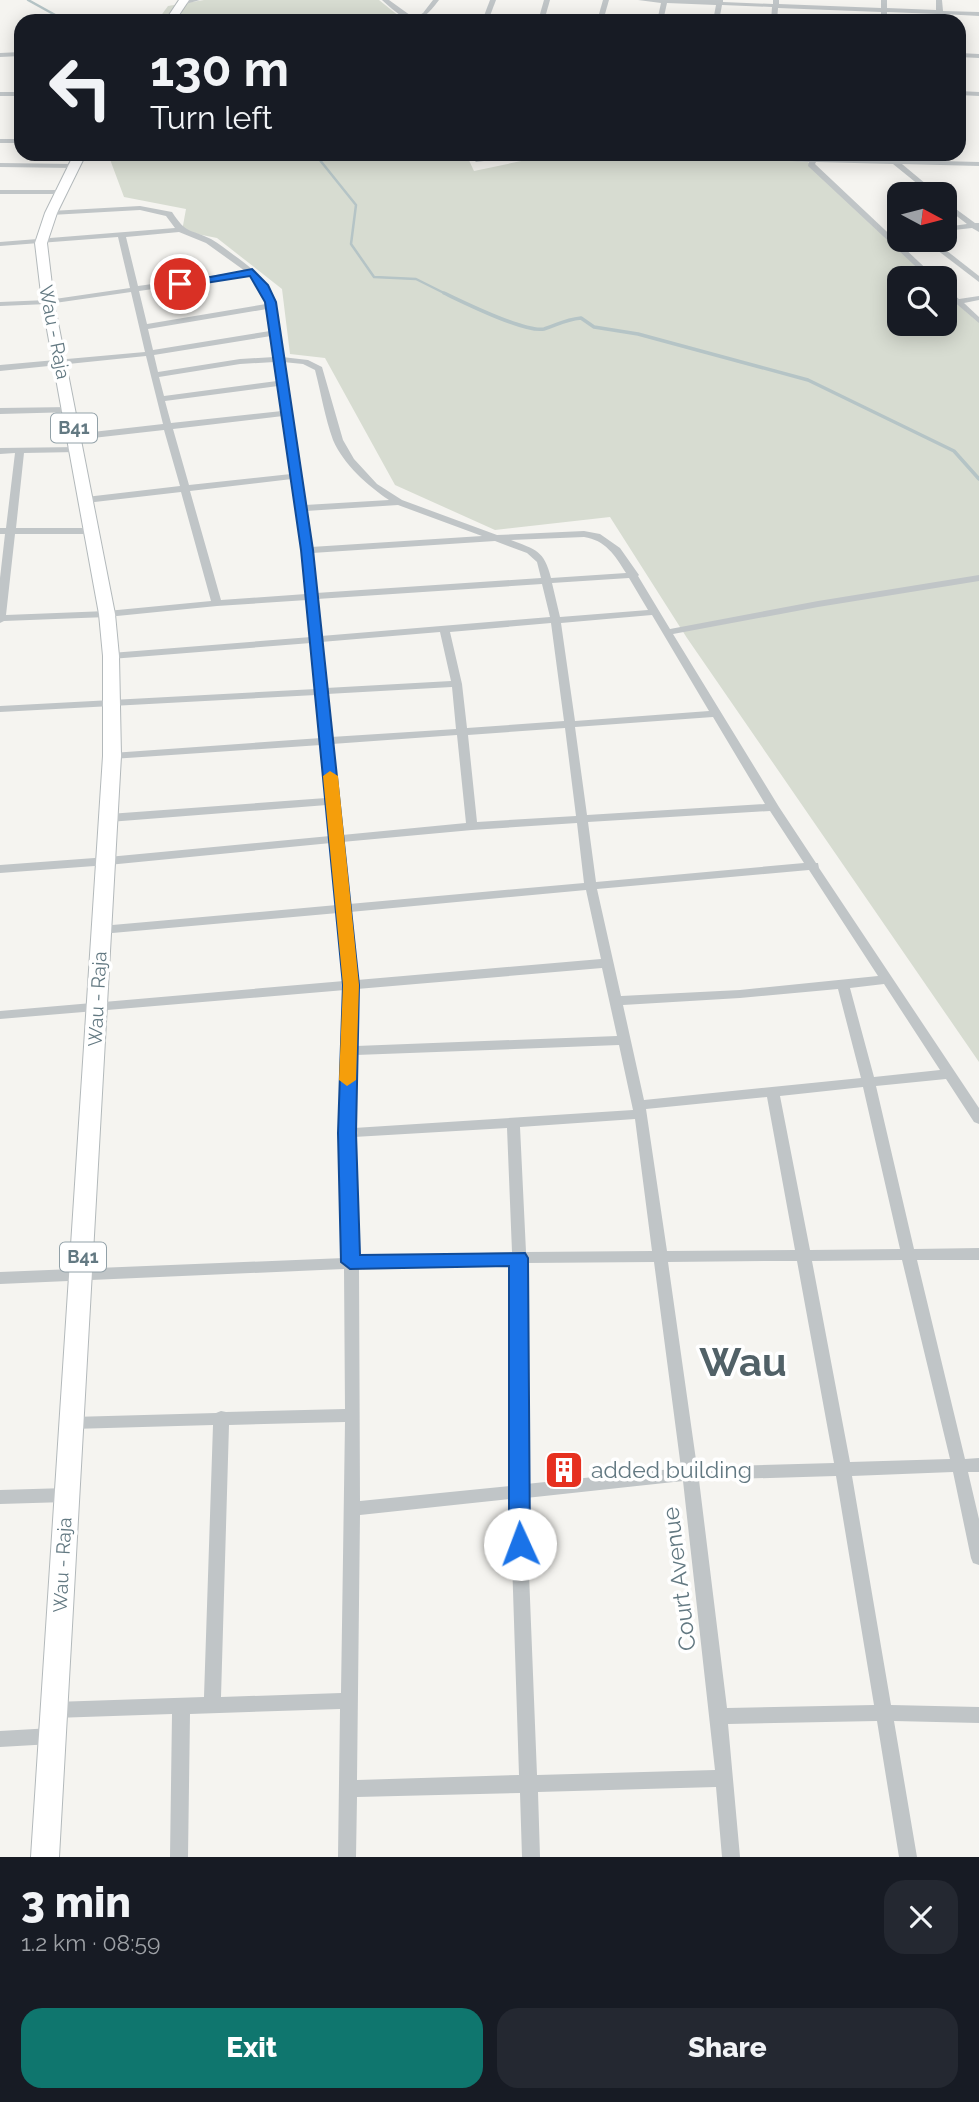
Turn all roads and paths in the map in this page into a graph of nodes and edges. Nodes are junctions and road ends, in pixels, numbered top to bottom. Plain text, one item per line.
1 (197, 0) edge
2 (385, 0) edge
3 (436, 0) edge
4 (641, 0) edge
5 (884, 0) edge
6 (939, 0) edge
7 (183, 1) edge
8 (665, 1) edge
9 (720, 2) edge
10 (776, 3) edge
11 (829, 7) edge
12 (884, 9) junction
13 (939, 12) junction
14 (404, 14) edge
15 (425, 14) edge
16 (884, 14) edge
17 (979, 14) edge
18 (76, 161) edge
19 (813, 161) edge
20 (878, 161) edge
21 (956, 161) edge
22 (894, 162) junction
23 (957, 164) junction
24 (979, 164) edge
25 (0, 165) edge
26 (74, 166) junction
27 (919, 182) edge
28 (0, 192) edge
29 (61, 192) junction
30 (957, 212) edge
31 (51, 213) junction
32 (977, 227) edge
33 (957, 228) edge
34 (180, 230) junction
35 (122, 236) junction
36 (887, 237) edge
37 (41, 243) junction
38 (0, 244) edge
39 (903, 252) edge
40 (943, 252) edge
41 (919, 266) edge
42 (252, 272) junction
43 (979, 281) edge
44 (134, 290) junction
45 (979, 298) edge
46 (959, 300) joint
47 (48, 302) junction
48 (0, 304) edge
49 (271, 306) junction
50 (979, 321) edge
51 (142, 327) junction
52 (276, 333) junction
53 (148, 354) junction
54 (280, 358) junction
55 (60, 364) junction
56 (0, 368) edge
57 (154, 375) junction
58 (282, 383) junction
59 (160, 399) junction
60 (71, 410) junction
61 (0, 411) edge
62 (286, 413) junction
63 (167, 427) junction
64 (76, 443) junction
65 (0, 451) edge
66 (20, 451) junction
67 (296, 477) junction
68 (186, 488) junction
69 (86, 500) junction
70 (400, 502) junction
71 (301, 508) junction
72 (5, 531) edge
73 (92, 531) junction
74 (496, 538) junction
75 (307, 550) junction
76 (634, 575) junction
77 (979, 578) edge
78 (546, 580) junction
79 (312, 597) junction
80 (217, 603) junction
81 (655, 612) junction
82 (107, 614) junction
83 (0, 618) edge
84 (556, 620) junction
85 (444, 631) junction
86 (669, 632) junction
87 (316, 639) junction
88 (111, 656) junction
89 (457, 684) junction
90 (322, 691) junction
91 (112, 702) junction
92 (0, 709) edge
93 (716, 714) junction
94 (572, 727) junction
95 (462, 734) junction
96 (327, 742) junction
97 (112, 756) junction
98 (333, 801) junction
99 (773, 807) junction
100 (582, 817) junction
101 (109, 818) junction
102 (472, 826) junction
103 (337, 840) junction
104 (108, 861) junction
105 (814, 866) junction
106 (0, 869) edge
107 (591, 887) junction
108 (344, 908) junction
109 (101, 930) junction
110 (608, 963) junction
111 (886, 980) junction
112 (843, 984) junction
113 (351, 985) junction
114 (616, 1001) junction
115 (96, 1008) junction
116 (0, 1015) edge
117 (625, 1040) junction
118 (348, 1051) junction
119 (950, 1074) junction
120 (871, 1083) junction
121 (773, 1092) junction
122 (640, 1109) junction
123 (979, 1119) edge
124 (513, 1121) junction
125 (347, 1133) junction
126 (660, 1254) junction
127 (979, 1254) edge
128 (908, 1255) junction
129 (806, 1257) junction
130 (519, 1258) junction
131 (350, 1262) junction
132 (82, 1276) junction
133 (0, 1278) edge
134 (352, 1415) junction
135 (221, 1417) junction
136 (72, 1423) junction
137 (979, 1465) edge
138 (961, 1466) junction
139 (843, 1468) junction
140 (690, 1474) junction
141 (518, 1491) junction
142 (66, 1495) junction
143 (0, 1497) edge
144 (352, 1509) junction
145 (979, 1558) edge
146 (348, 1701) junction
147 (212, 1705) junction
148 (181, 1706) junction
149 (54, 1710) junction
150 (884, 1713) junction
151 (979, 1715) edge
152 (719, 1716) junction
153 (52, 1735) junction
154 (0, 1739) edge
155 (722, 1778) junction
156 (527, 1783) junction
157 (349, 1789) junction
158 (45, 1857) edge
159 (179, 1857) edge
160 (347, 1857) edge
161 (531, 1857) edge
162 (730, 1857) edge
163 (908, 1857) edge

1 - 7 street
2 - 14 street
3 - 15 street
4 - 8 street
5 - 12 street
6 - 13 street
8 - 9 street
9 - 10 street
10 - 11 street
11 - 12 street
12 - 13 street
12 - 16 street
13 - 17 street
18 - 26 main road, Wau - Raja / B41
19 - 36 street
20 - 22 street
21 - 23 street
22 - 23 street
22 - 27 street
23 - 24 street
25 - 26 street
26 - 29 main road, Wau - Raja / B41
28 - 29 street
29 - 31 main road, Wau - Raja / B41
30 - 32 street
31 - 34 street
31 - 37 main road, Wau - Raja / B41
32 - 33 street
34 - 35 street
34 - 42 street
35 - 37 street
35 - 44 street
37 - 38 street
37 - 47 main road, Wau - Raja / B41
39 - 41 street
40 - 43 street
42 - 44 street
42 - 49 street
44 - 47 street
44 - 51 street
45 - 46 street
46 - 50 street
47 - 48 street
47 - 55 main road, Wau - Raja / B41
49 - 51 street
49 - 52 street
51 - 53 street
52 - 53 street
52 - 54 street
53 - 55 street
53 - 57 street
54 - 57 street
54 - 58 street
54 - 70 street
55 - 56 street
55 - 60 main road, Wau - Raja / B41
57 - 59 street
58 - 59 street
58 - 62 street
59 - 63 street
60 - 61 street
60 - 64 main road, Wau - Raja / B41
62 - 63 street
62 - 67 street
63 - 64 street
63 - 68 street
64 - 66 street
64 - 69 main road, Wau - Raja / B41
65 - 66 street
66 - 72 street
67 - 68 street
67 - 71 street
68 - 69 street
68 - 80 street
69 - 73 main road, Wau - Raja / B41
70 - 71 street
70 - 74 street
71 - 75 street
72 - 73 street
72 - 83 street
73 - 82 main road, Wau - Raja / B41
74 - 75 street
74 - 76 street
74 - 78 street, Court Avenue
75 - 79 street
76 - 78 street
76 - 81 street
77 - 86 street
78 - 79 street
78 - 84 street, Court Avenue
79 - 80 street
79 - 87 street
80 - 82 street
81 - 84 street
81 - 86 street
82 - 83 street
82 - 88 main road, Wau - Raja / B41
84 - 85 street
84 - 94 street, Court Avenue
85 - 87 street
85 - 89 street
86 - 93 street
87 - 88 street
87 - 90 street
88 - 91 main road, Wau - Raja / B41
89 - 90 street
89 - 95 street
90 - 91 street
90 - 96 street
91 - 92 street
91 - 97 main road, Wau - Raja / B41
93 - 94 street
93 - 99 street
94 - 95 street
94 - 100 street, Court Avenue
95 - 96 street
95 - 102 street
96 - 97 street
96 - 98 street
97 - 101 main road, Wau - Raja / B41
98 - 101 street
98 - 103 street
99 - 100 street
99 - 105 street
100 - 102 street
100 - 107 street, Court Avenue
101 - 104 main road, Wau - Raja / B41
102 - 103 street
103 - 104 street
103 - 108 street
104 - 106 street
104 - 109 main road, Wau - Raja / B41
105 - 107 street
105 - 111 street
107 - 108 street
107 - 110 street, Court Avenue
108 - 109 street
108 - 113 street
109 - 115 main road, Wau - Raja / B41
110 - 113 street
110 - 114 street, Court Avenue
111 - 112 street
111 - 119 street
112 - 114 street
112 - 120 street
113 - 115 street
113 - 118 street
114 - 117 street, Court Avenue
115 - 116 street
115 - 132 main road, Wau - Raja / B41
117 - 118 street
117 - 122 street, Court Avenue
118 - 125 street
119 - 120 street
119 - 123 street
120 - 121 street
120 - 128 street
121 - 122 street
121 - 129 street
122 - 124 street
122 - 126 street, Court Avenue
124 - 125 street
124 - 130 street
125 - 131 street
126 - 129 street
126 - 130 street
126 - 140 street, Court Avenue
127 - 128 street
128 - 129 street
128 - 138 street
129 - 139 street
130 - 131 street
130 - 141 street
131 - 132 street
131 - 134 street
132 - 133 street
132 - 136 main road, Wau - Raja / B41
134 - 135 street
134 - 144 street
135 - 136 street
135 - 147 street
136 - 142 main road, Wau - Raja / B41
137 - 138 street
138 - 139 street
138 - 145 street
139 - 140 street
139 - 150 street
140 - 141 street
140 - 152 street, Court Avenue
141 - 144 street
141 - 156 street
142 - 143 street
142 - 149 main road, Wau - Raja / B41
144 - 146 street
146 - 147 street
146 - 157 street
147 - 148 street
148 - 149 street
148 - 159 street
149 - 153 main road, Wau - Raja / B41
150 - 151 street
150 - 152 street
150 - 163 street
152 - 155 street, Court Avenue
153 - 154 street
153 - 158 main road, Wau - Raja / B41
155 - 156 street
155 - 162 street, Court Avenue
156 - 157 street
156 - 161 street
157 - 160 street

